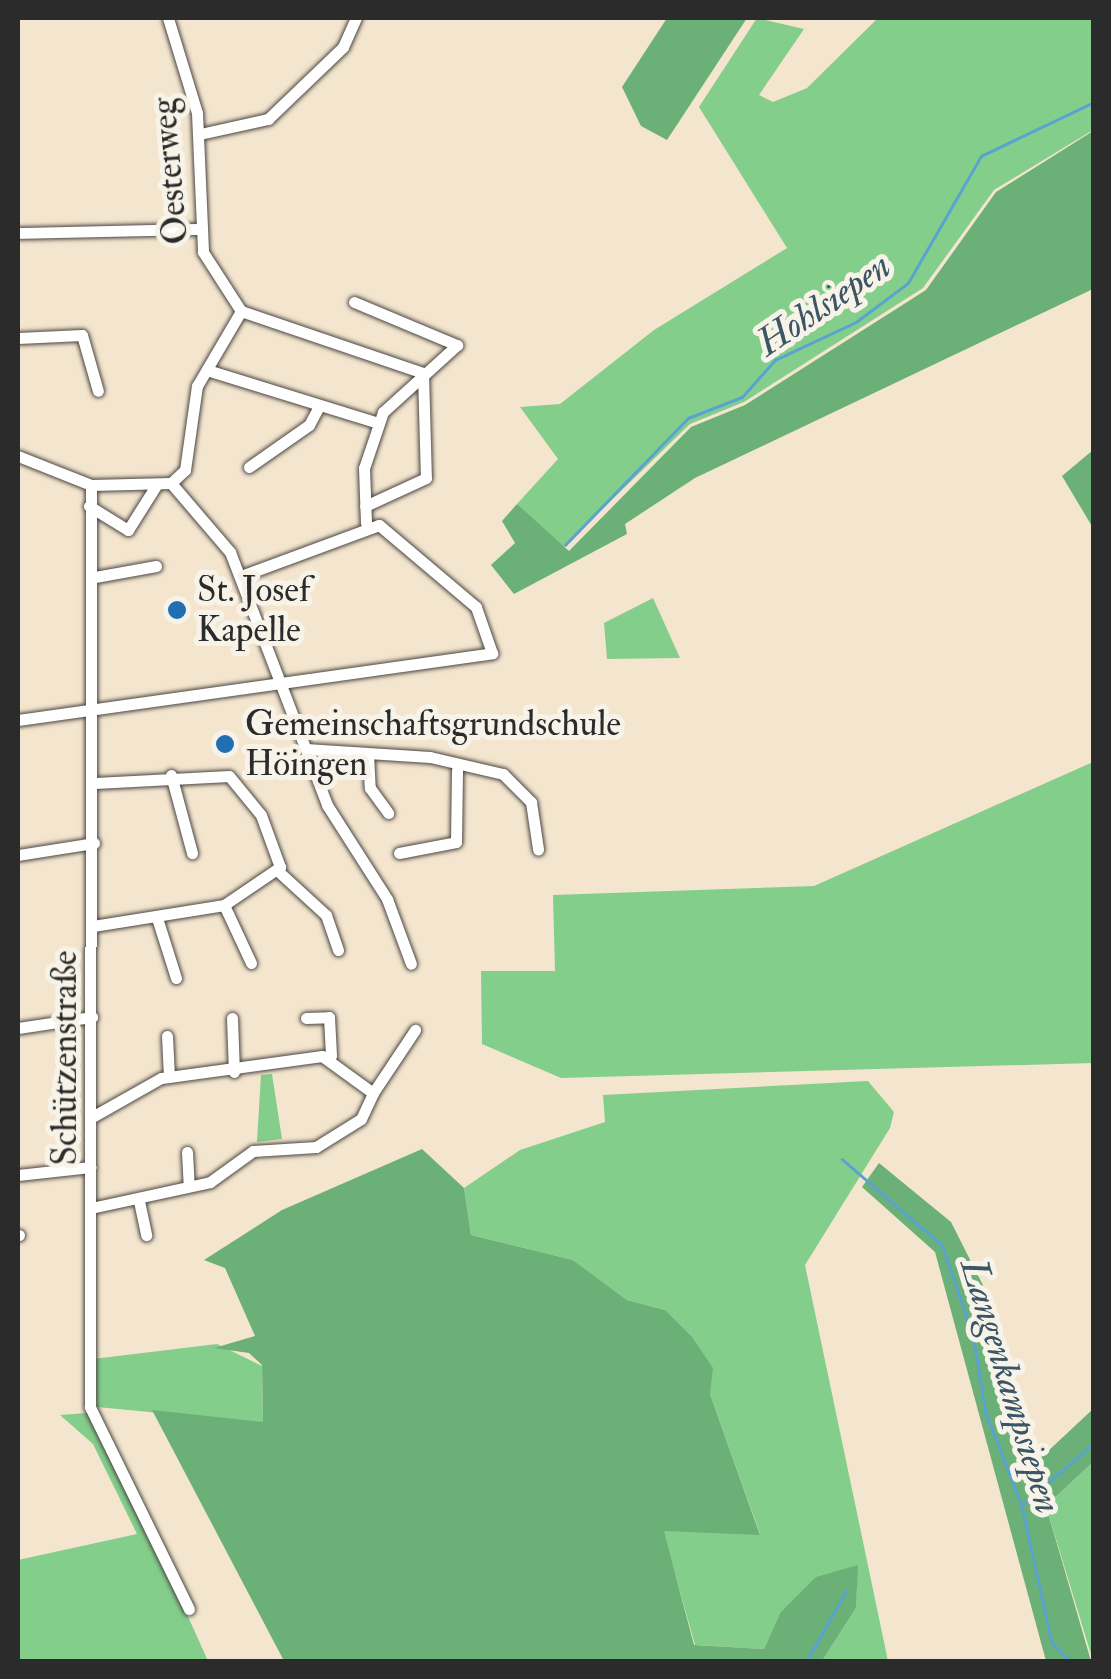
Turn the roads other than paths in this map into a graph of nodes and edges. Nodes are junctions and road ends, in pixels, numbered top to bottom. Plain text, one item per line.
1 (168, 18) edge
2 (356, 18) edge
3 (200, 134) junction
4 (201, 229) junction
5 (18, 233) edge
6 (354, 302) dead end
7 (241, 311) junction
8 (18, 338) edge
9 (207, 370) junction
10 (423, 373) junction
11 (98, 392) dead end
12 (319, 406) junction
13 (378, 423) junction
14 (18, 456) edge
15 (249, 467) dead end
16 (171, 483) junction
17 (157, 484) junction
18 (92, 485) junction
19 (89, 506) junction
20 (366, 506) junction
21 (366, 523) junction
22 (156, 566) dead end
23 (241, 576) junction
24 (95, 577) junction
25 (278, 678) junction
26 (96, 706) junction
27 (18, 720) edge
28 (306, 749) junction
29 (368, 754) junction
30 (457, 770) junction
31 (171, 775) junction
32 (95, 783) junction
33 (388, 813) dead end
34 (94, 843) junction
35 (538, 849) dead end
36 (192, 853) dead end
37 (400, 853) dead end
38 (18, 855) edge
39 (279, 872) junction
40 (224, 905) junction
41 (157, 918) junction
42 (93, 926) junction
43 (338, 950) dead end
44 (251, 963) dead end
45 (411, 964) dead end
46 (176, 978) dead end
47 (92, 1017) junction
48 (232, 1018) dead end
49 (306, 1018) dead end
50 (18, 1028) edge
51 (415, 1030) dead end
52 (167, 1036) dead end
53 (331, 1056) junction
54 (234, 1072) junction
55 (169, 1077) junction
56 (373, 1093) junction
57 (92, 1117) junction
58 (188, 1152) dead end
59 (92, 1166) junction
60 (18, 1175) edge
61 (189, 1186) junction
62 (140, 1201) junction
63 (91, 1208) junction
64 (146, 1235) dead end
65 (189, 1609) dead end

1 - 3 street, Oesterweg
2 - 3 street
3 - 4 street, Oesterweg
4 - 5 street
4 - 7 street, Oesterweg
6 - 10 street
7 - 9 street
7 - 10 street
8 - 11 street
9 - 12 street
9 - 16 street
10 - 13 street
10 - 20 street
12 - 13 street
12 - 15 street
13 - 20 street
14 - 18 street
16 - 17 street
16 - 23 street
17 - 18 street
17 - 19 street
18 - 19 street, Schützenstraße
19 - 24 street, Schützenstraße
20 - 21 street
21 - 23 street
21 - 25 street
22 - 24 street
23 - 25 street
24 - 26 street, Schützenstraße
25 - 26 street
25 - 28 street
26 - 27 street
26 - 32 street, Schützenstraße
28 - 29 street
28 - 45 street
29 - 30 street
29 - 33 street
30 - 35 street
30 - 37 street
31 - 32 street
31 - 36 street
31 - 39 street
32 - 34 street, Schützenstraße
34 - 38 street
34 - 42 street, Schützenstraße
39 - 40 street
39 - 43 street
40 - 41 street
40 - 44 street
41 - 42 street
41 - 46 street
42 - 47 street, Schützenstraße
47 - 50 street
47 - 57 street, Schützenstraße
48 - 54 street
49 - 53 street
51 - 56 street
52 - 55 street
53 - 54 street
53 - 56 street
54 - 55 street
55 - 57 street
56 - 61 street
57 - 59 street, Schützenstraße
58 - 61 street
59 - 60 street
59 - 63 street, Schützenstraße
61 - 62 street
62 - 63 street
62 - 64 street
63 - 65 street, Schützenstraße

